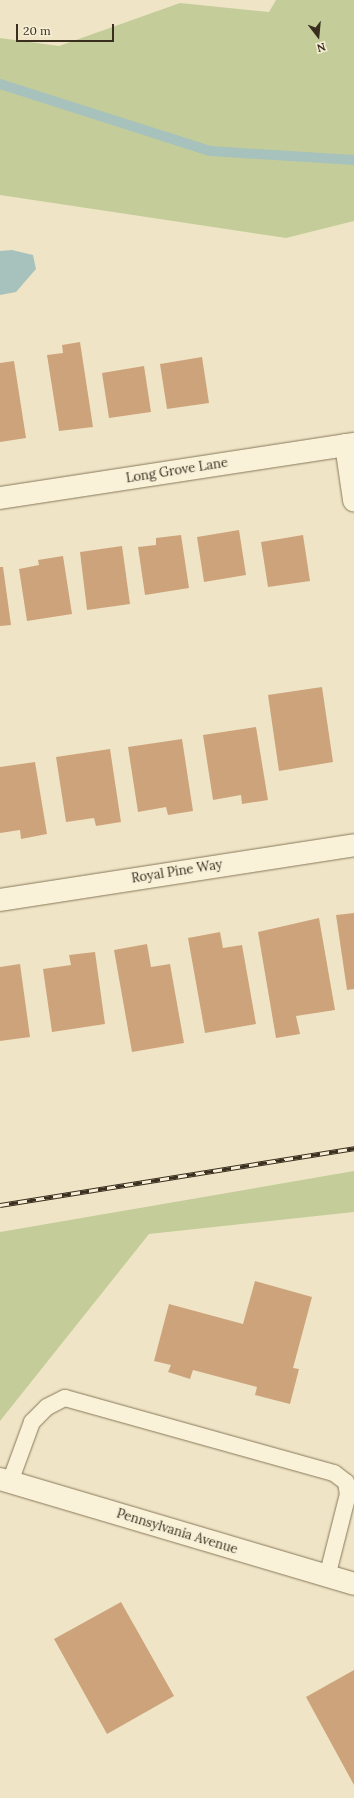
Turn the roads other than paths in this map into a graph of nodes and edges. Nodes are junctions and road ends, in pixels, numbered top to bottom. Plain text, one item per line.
1 (350, 444) edge
2 (0, 498) edge
3 (354, 500) edge
4 (354, 845) edge
5 (0, 900) edge
6 (5, 1481) edge
7 (350, 1483) edge
8 (327, 1577) junction
9 (354, 1584) edge

1 - 2 street, Long Grove Lane
1 - 3 street
4 - 5 street, Royal Pine Way
6 - 7 lane
6 - 8 street, Pennsylvania Avenue
7 - 8 lane
8 - 9 street, Pennsylvania Avenue

